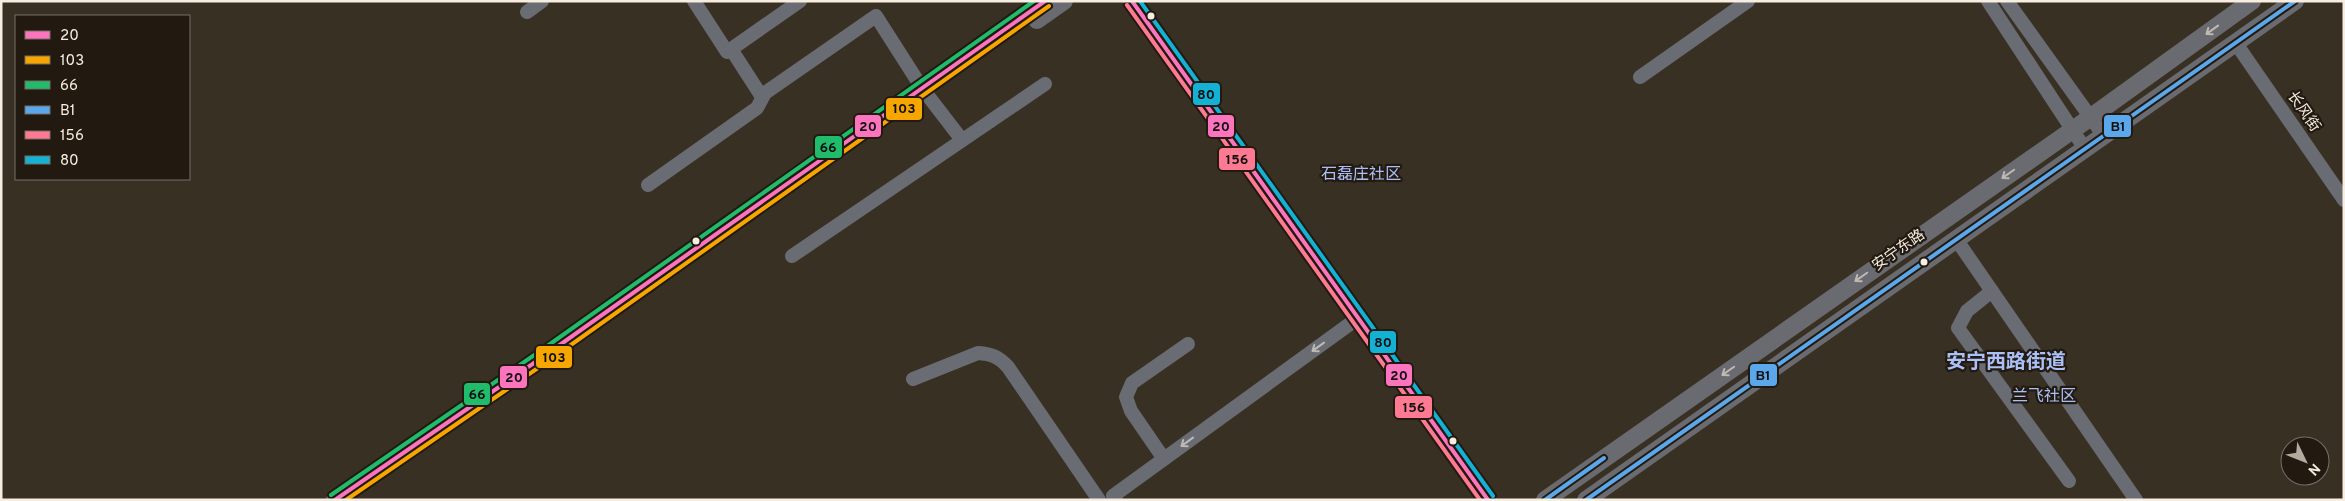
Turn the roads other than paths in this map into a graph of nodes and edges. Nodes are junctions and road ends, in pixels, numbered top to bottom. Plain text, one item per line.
1 (542, 1) edge
2 (694, 1) edge
3 (800, 1) edge
4 (1045, 1) edge
5 (1064, 1) edge
6 (1132, 1) edge
7 (1748, 1) edge
8 (1988, 1) edge
9 (2007, 1) edge
10 (2252, 1) edge
11 (2295, 1) edge
12 (527, 12) dead end
13 (2236, 42) junction
14 (731, 49) junction
15 (1640, 77) dead end
16 (1045, 84) dead end
17 (2132, 87) junction
18 (925, 92) junction
19 (762, 97) junction
20 (2144, 107) junction
21 (2091, 117) junction
22 (2074, 129) junction
23 (2104, 136) junction
24 (962, 140) junction
25 (2085, 149) junction
26 (2038, 153) junction
27 (2051, 173) junction
28 (648, 185) dead end
29 (2344, 200) edge
30 (1956, 240) junction
31 (792, 256) dead end
32 (1992, 292) junction
33 (1358, 318) junction
34 (1188, 344) dead end
35 (913, 379) dead end
36 (1164, 458) junction
37 (2069, 481) dead end
38 (1112, 498) edge
39 (335, 500) edge
40 (357, 500) edge
41 (1099, 500) edge
42 (1488, 500) edge
43 (1546, 500) edge
44 (1586, 500) edge
45 (2136, 500) edge

1 - 12 street
2 - 14 street
3 - 14 street
4 - 18 main road
5 - 18 main road
6 - 33 main road
7 - 15 street
8 - 22 street
9 - 21 street
10 -> 17 main road, 安宁东路
11 - 13 main road
13 - 20 main road
13 - 29 street, 长风街
14 - 19 street
16 - 24 street
17 - 20 main road
17 - 21 main road, 安宁东路
18 - 19 street
18 - 24 street
18 - 39 main road
18 - 40 main road
19 - 28 street
20 - 23 main road
21 - 22 main road, 安宁东路
21 - 23 street
22 - 25 street
22 - 26 main road, 安宁东路
23 - 25 main road
24 - 31 street
25 - 27 main road
26 - 27 main road
26 -> 43 main road, 安宁东路
27 - 30 main road
30 - 32 street
30 - 44 main road
32 - 37 street
32 - 45 street
33 -> 36 street
33 - 42 main road
34 - 36 street
35 - 41 street
36 - 38 street

